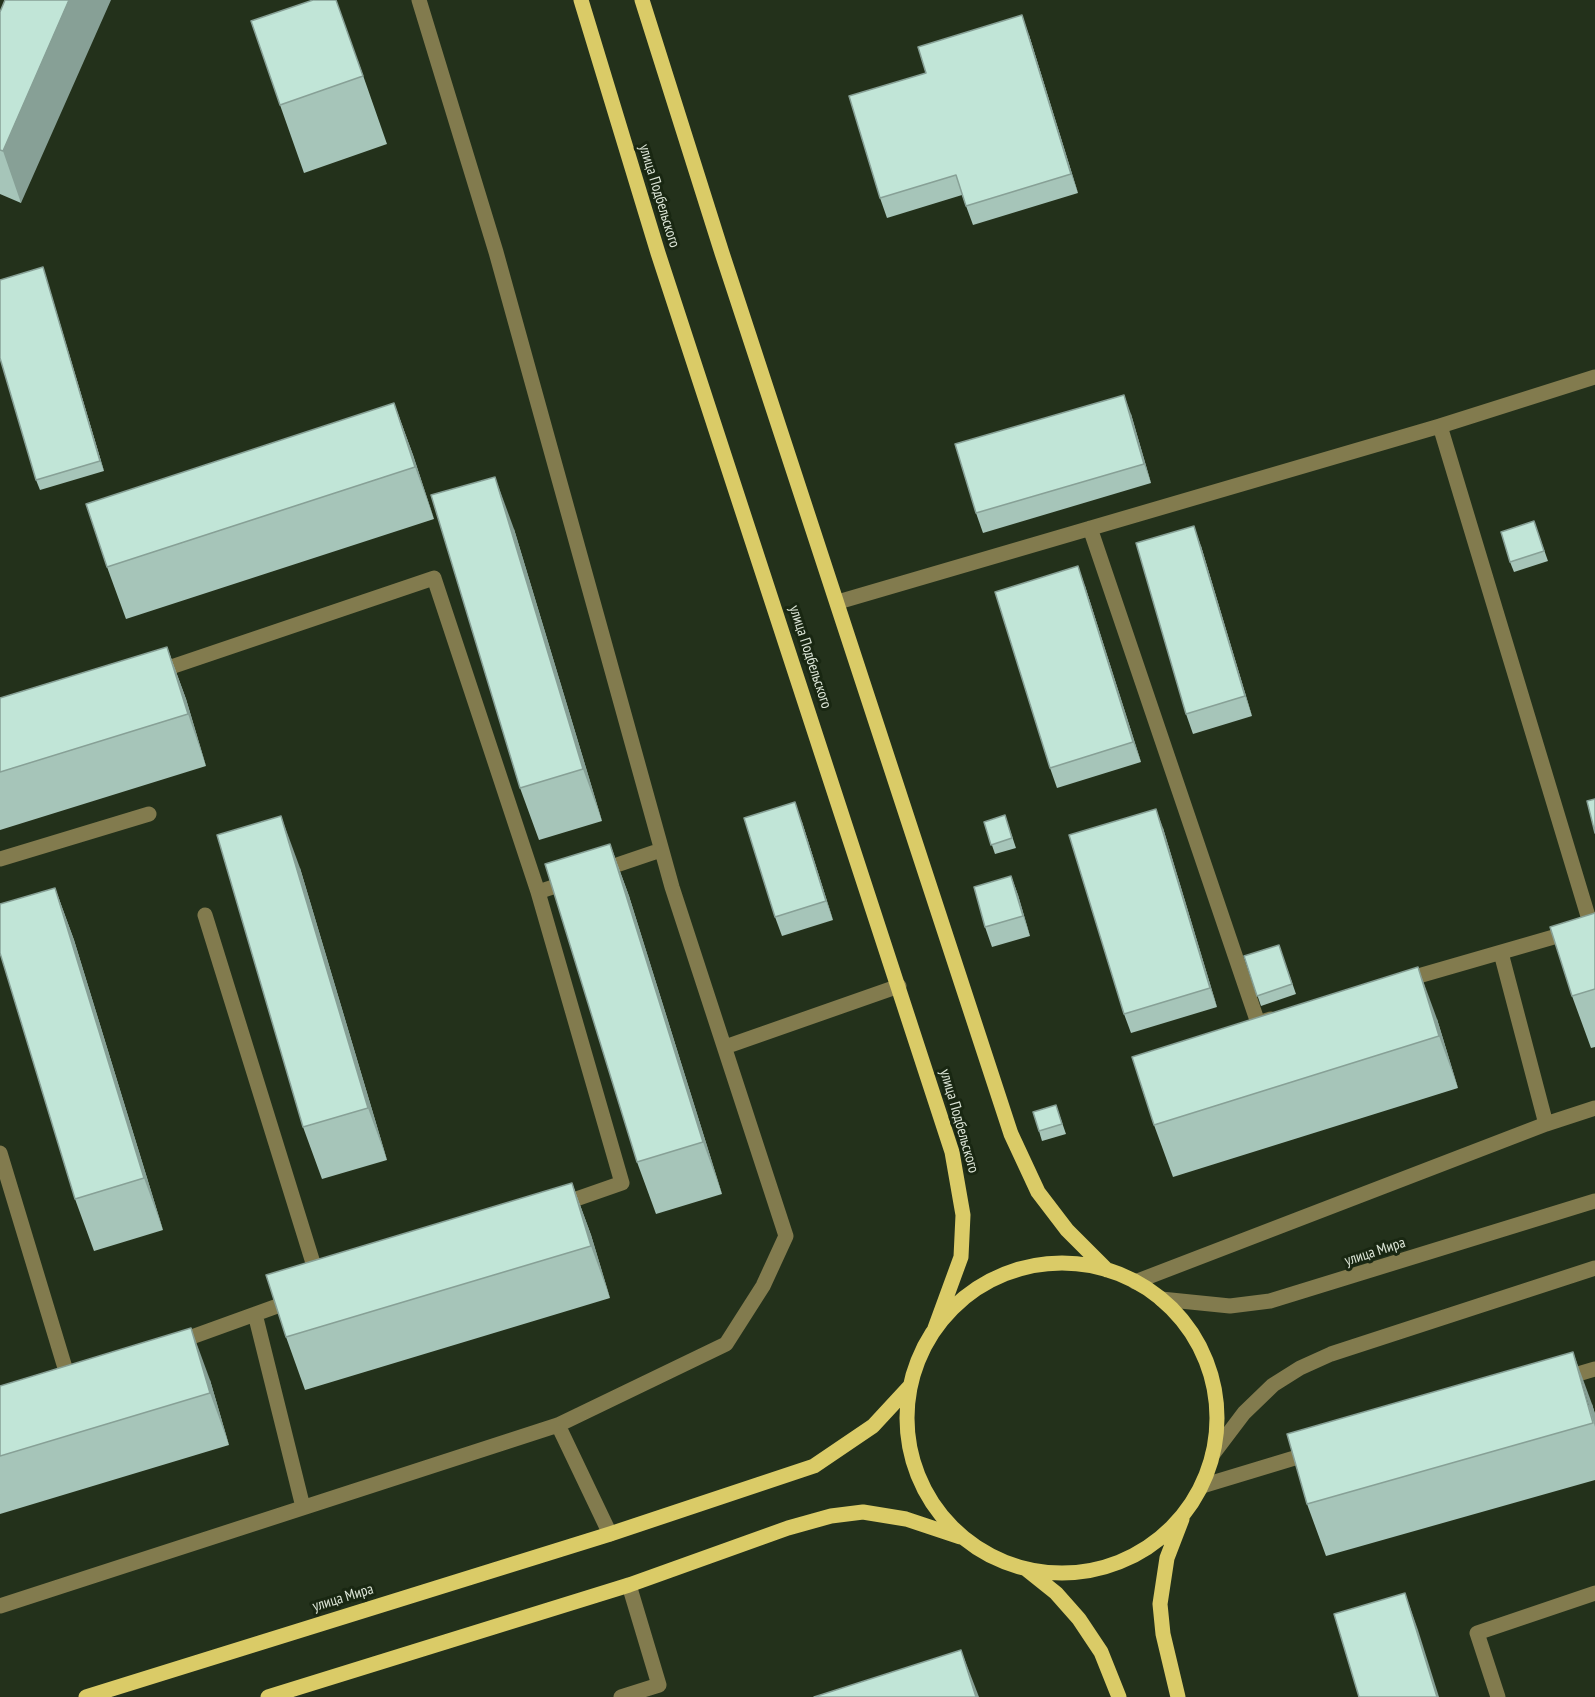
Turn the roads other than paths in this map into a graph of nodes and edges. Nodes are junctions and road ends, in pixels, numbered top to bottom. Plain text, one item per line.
1 (419, 0) edge
2 (581, 0) edge
3 (642, 0) edge
4 (1595, 377) edge
5 (1440, 426) junction
6 (1090, 528) junction
7 (838, 602) junction
8 (174, 666) edge
9 (149, 814) dead end
10 (662, 850) junction
11 (0, 859) edge
12 (538, 892) junction
13 (205, 915) dead end
14 (1593, 926) edge
15 (1501, 952) junction
16 (1390, 984) edge
17 (899, 986) junction
18 (1281, 1016) edge
19 (725, 1047) junction
20 (1595, 1108) edge
21 (1546, 1124) junction
22 (0, 1153) edge
23 (1595, 1201) edge
24 (544, 1211) edge
25 (1595, 1268) edge
26 (1107, 1270) junction
27 (1135, 1282) junction
28 (1161, 1299) junction
29 (255, 1314) junction
30 (935, 1328) junction
31 (157, 1349) edge
32 (1595, 1369) edge
33 (1550, 1382) edge
34 (910, 1386) junction
35 (50, 1388) edge
36 (558, 1425) junction
37 (1325, 1449) edge
38 (1213, 1454) junction
39 (1202, 1486) junction
40 (303, 1507) junction
41 (1184, 1515) junction
42 (610, 1534) junction
43 (966, 1539) junction
44 (1026, 1569) junction
45 (629, 1585) junction
46 (1595, 1593) edge
47 (0, 1606) edge
48 (629, 1696) edge
49 (86, 1697) edge
50 (268, 1697) edge
51 (1119, 1697) edge
52 (1178, 1697) edge
53 (1498, 1697) edge

1 - 10 street
2 - 17 main road, улица Подбельского
3 - 7 main road
4 - 5 street
5 - 6 street
5 - 14 street
6 - 7 street
6 - 18 street
7 - 26 main road
8 - 12 street
9 - 11 street
10 - 12 street
10 - 19 street
12 - 24 street
13 - 29 street
14 - 15 street
15 - 16 street
15 - 21 street
17 - 19 street
17 - 30 main road, улица Подбельского
19 - 36 street
20 - 21 street
21 - 27 street
22 - 35 street
23 - 28 street, улица Мира
25 - 38 street
26 - 27 main road
26 - 30 main road
27 - 28 main road
28 - 38 main road
29 - 31 street
29 - 40 street
30 - 34 main road
32 - 33 street
34 - 42 main road, улица Мира
34 - 43 main road
36 - 40 street
36 - 42 street
37 - 39 street
38 - 39 main road
39 - 41 main road
40 - 47 street
41 - 44 main road
41 - 52 main road
42 - 49 main road, улица Мира
43 - 44 main road
43 - 45 main road
44 - 51 main road
45 - 48 street
45 - 50 main road
46 - 53 street

